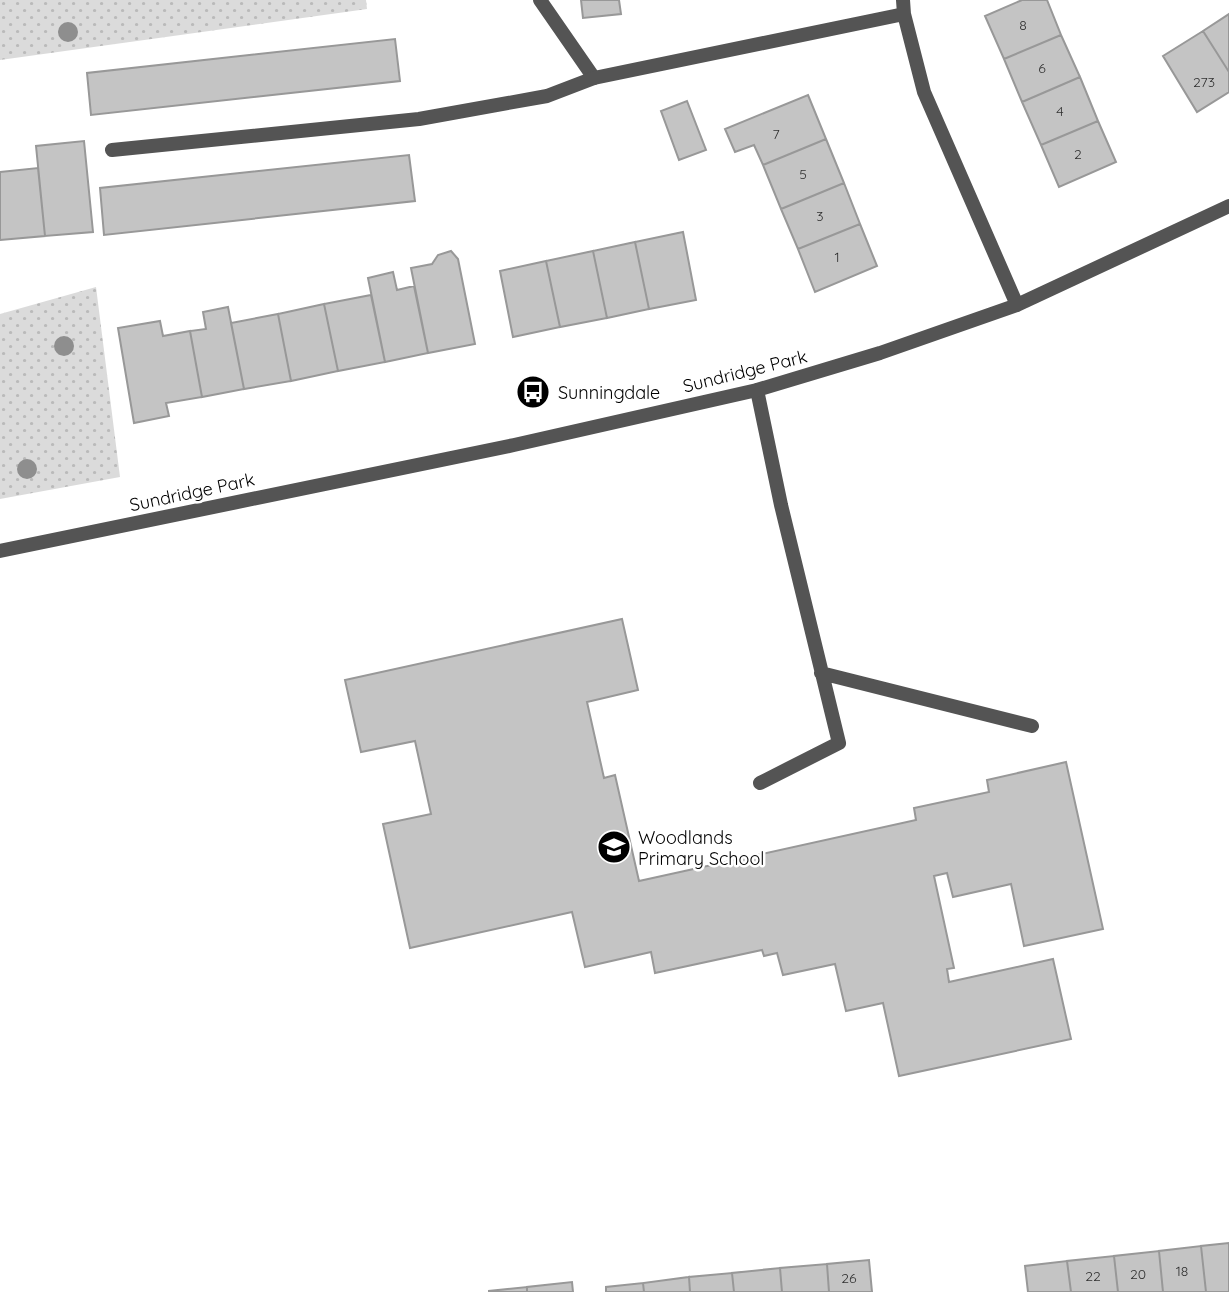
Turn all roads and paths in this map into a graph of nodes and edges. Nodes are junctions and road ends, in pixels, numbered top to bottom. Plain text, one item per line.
1 (540, 0) edge
2 (903, 7) edge
3 (594, 78) junction
4 (113, 150) dead end
5 (1229, 206) edge
6 (1017, 305) junction
7 (757, 390) junction
8 (0, 551) edge
9 (821, 673) junction
10 (1032, 726) dead end
11 (760, 783) dead end

1 - 3 street
2 - 3 street
2 - 6 street
3 - 4 street
5 - 6 street, Sundridge Park
6 - 7 street, Sundridge Park
7 - 8 street, Sundridge Park
7 - 9 street
9 - 10 street
9 - 11 street

